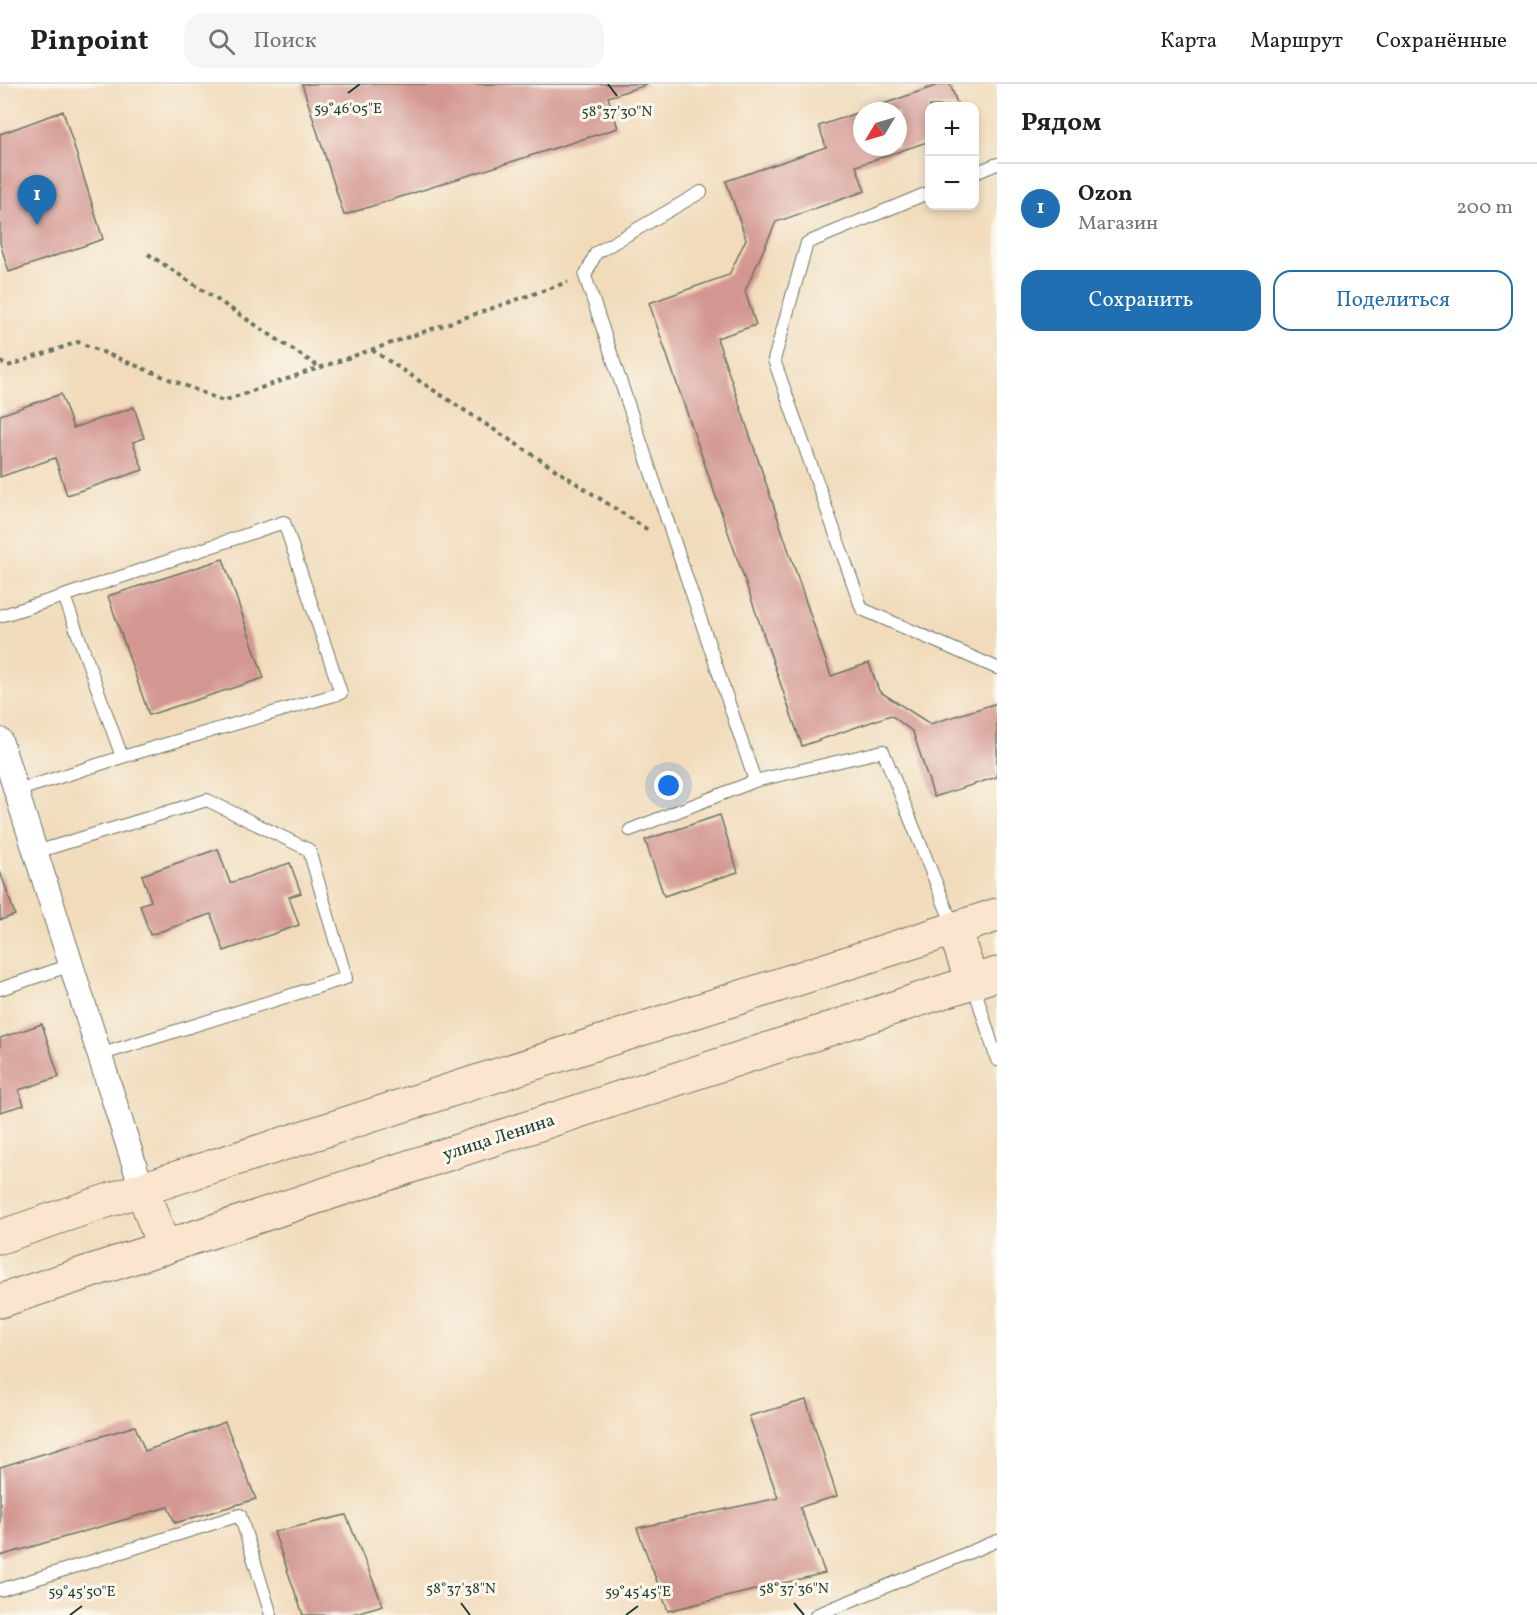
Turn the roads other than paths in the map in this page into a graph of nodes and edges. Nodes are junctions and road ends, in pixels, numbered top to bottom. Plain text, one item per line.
1 (997, 164) edge
2 (979, 171) edge
3 (701, 192) dead end
4 (925, 194) edge
5 (64, 596) junction
6 (0, 616) edge
7 (997, 669) edge
8 (0, 740) edge
9 (122, 758) junction
10 (754, 781) junction
11 (16, 791) junction
12 (630, 830) dead end
13 (36, 852) junction
14 (997, 915) edge
15 (954, 929) junction
16 (71, 965) junction
17 (984, 978) edge
18 (0, 989) edge
19 (99, 1055) junction
20 (997, 1060) edge
21 (142, 1189) junction
22 (0, 1237) edge
23 (164, 1248) junction
24 (0, 1301) edge
25 (997, 1541) edge
26 (0, 1590) edge
27 (271, 1615) edge
28 (816, 1615) edge

1 - 2 lane
3 - 10 lane
4 - 7 lane
5 - 6 lane
5 - 9 lane
5 - 9 lane
8 - 11 street
9 - 11 lane
10 - 12 lane
10 - 15 lane
11 - 13 street
13 - 16 street
13 - 19 lane
14 - 15 main road
15 - 17 main road
15 - 21 main road
16 - 18 lane
16 - 19 street
17 - 20 lane
17 - 23 main road, улица Ленина
19 - 21 street
21 - 22 main road
21 - 23 main road
23 - 24 main road, улица Ленина
25 - 28 lane
26 - 27 lane

